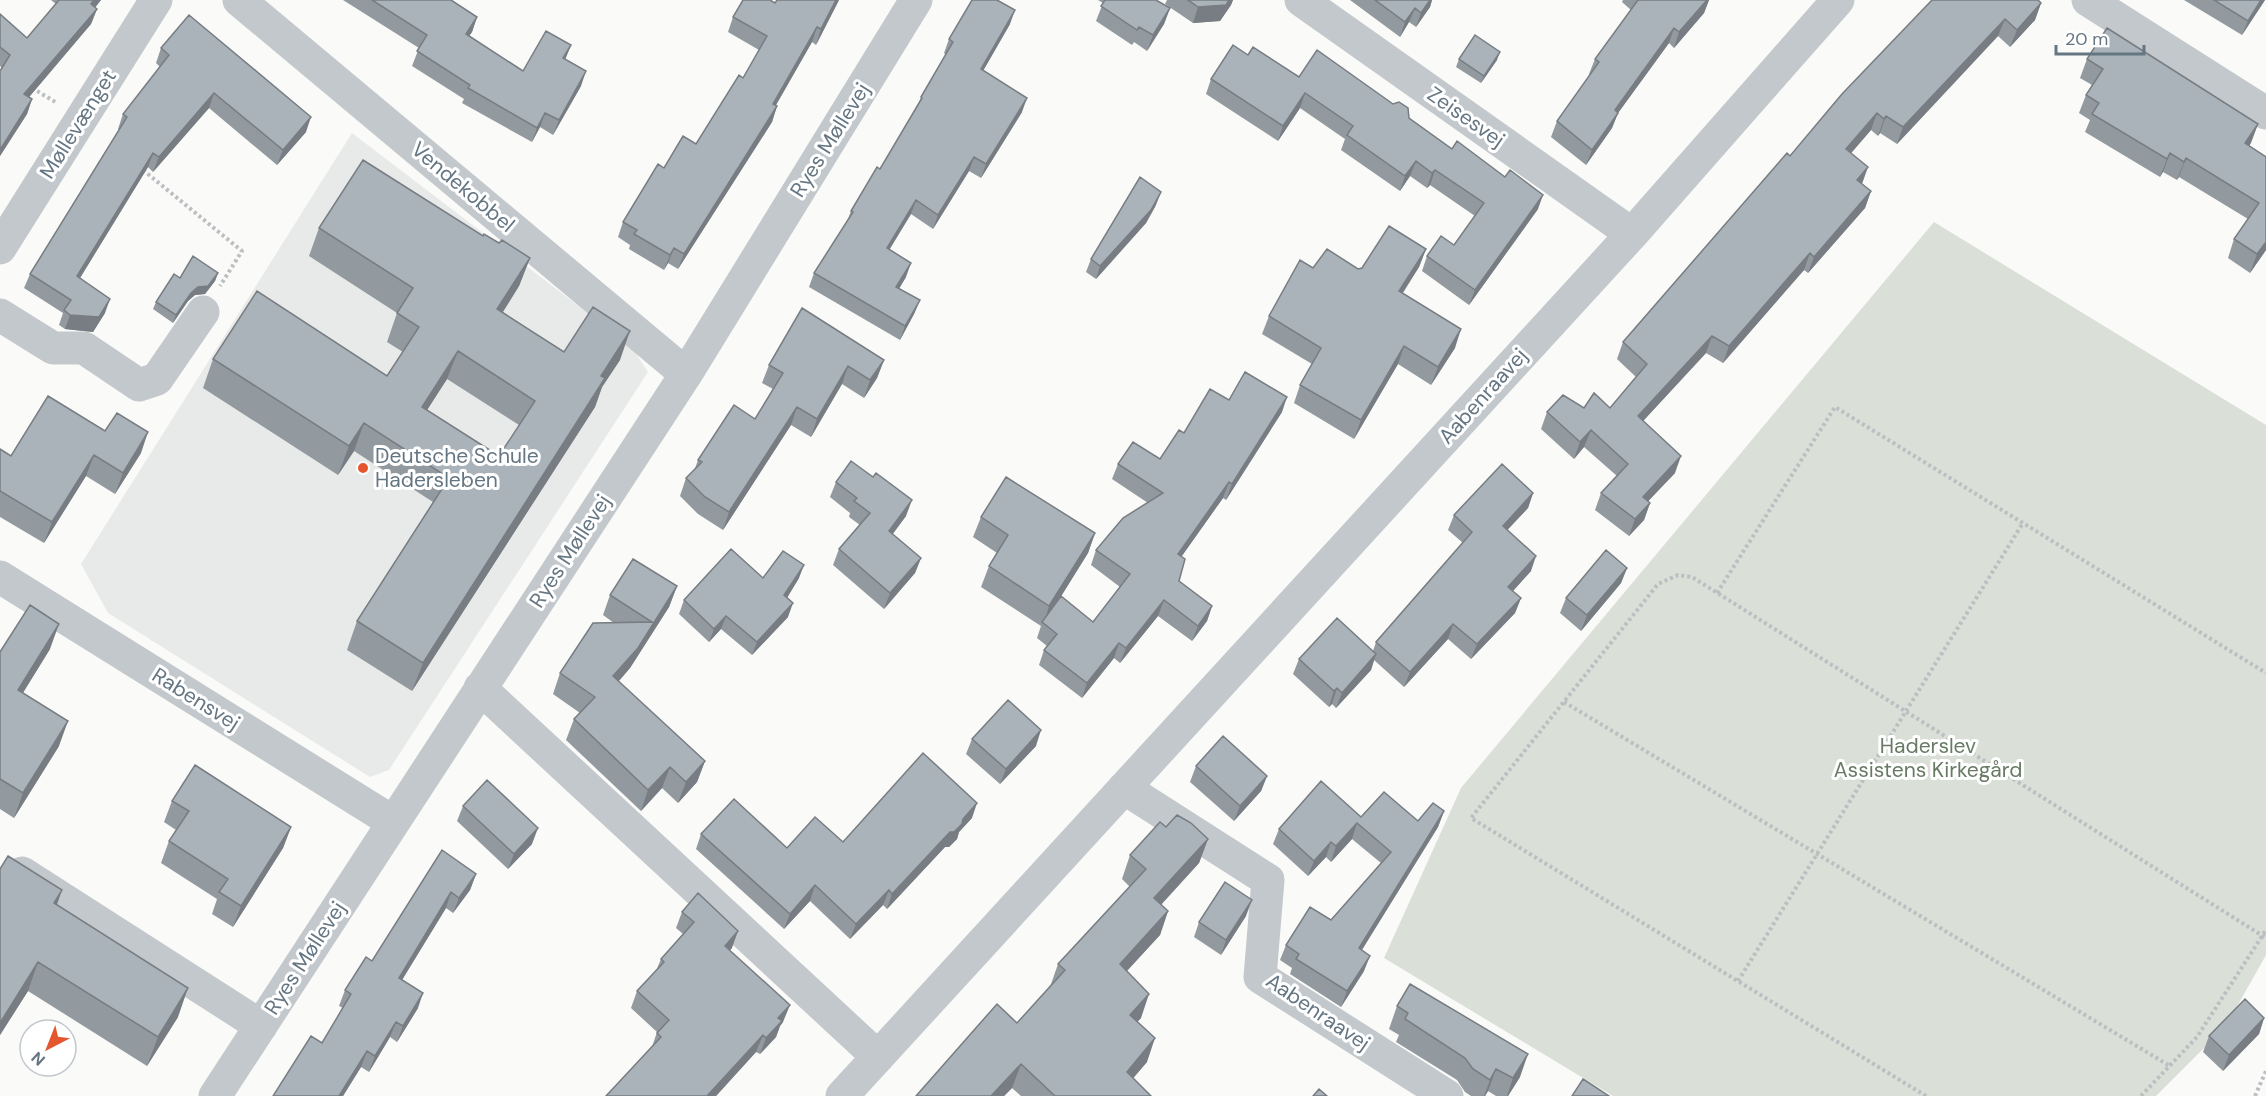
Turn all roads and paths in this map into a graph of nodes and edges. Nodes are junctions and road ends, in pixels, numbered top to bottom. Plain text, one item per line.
1 (156, 0) edge
2 (239, 0) edge
3 (916, 0) edge
4 (1301, 0) edge
5 (1838, 0) edge
6 (2088, 0) edge
7 (30, 87) edge
8 (2266, 113) edge
9 (81, 118) junction
10 (135, 163) edge
11 (1632, 234) junction
12 (0, 248) edge
13 (203, 312) joint
14 (0, 315) edge
15 (686, 374) junction
16 (2023, 523) junction
17 (0, 577) edge
18 (1717, 593) junction
19 (2266, 673) edge
20 (480, 688) junction
21 (1564, 702) junction
22 (1906, 712) junction
23 (1124, 788) junction
24 (393, 822) junction
25 (1817, 854) junction
26 (12, 867) edge
27 (2266, 930) edge
28 (2264, 937) edge
29 (1738, 981) junction
30 (261, 1026) junction
31 (878, 1057) junction
32 (2170, 1065) junction
33 (2266, 1071) edge
34 (215, 1096) edge
35 (842, 1096) edge
36 (1447, 1096) edge
37 (1926, 1096) edge
38 (2141, 1096) edge
39 (2255, 1096) edge

1 - 9 street, Møllevænget
2 - 15 street, Vendekobbel
3 - 15 street, Ryes Møllevej
4 - 11 street, Zeisesvej
5 - 11 street, Aabenraavej
6 - 8 street
7 - 9 path
9 - 12 street, Møllevænget
10 - 13 path
11 - 23 street, Aabenraavej
13 - 14 street
15 - 20 street, Ryes Møllevej
16 - 18 path
16 - 19 path
16 - 22 path
17 - 24 street, Rabensvej
18 - 21 path
18 - 22 path
20 - 24 street, Ryes Møllevej
20 - 31 street
21 - 25 path
21 - 29 path
22 - 25 path
22 - 28 path
23 - 31 street, Aabenraavej
23 - 36 street, Aabenraavej
24 - 30 street, Ryes Møllevej
25 - 29 path
25 - 32 path
26 - 30 street
27 - 28 path
28 - 32 path
29 - 37 path
30 - 34 street, Ryes Møllevej
31 - 35 street, Aabenraavej
32 - 38 path
33 - 39 path

